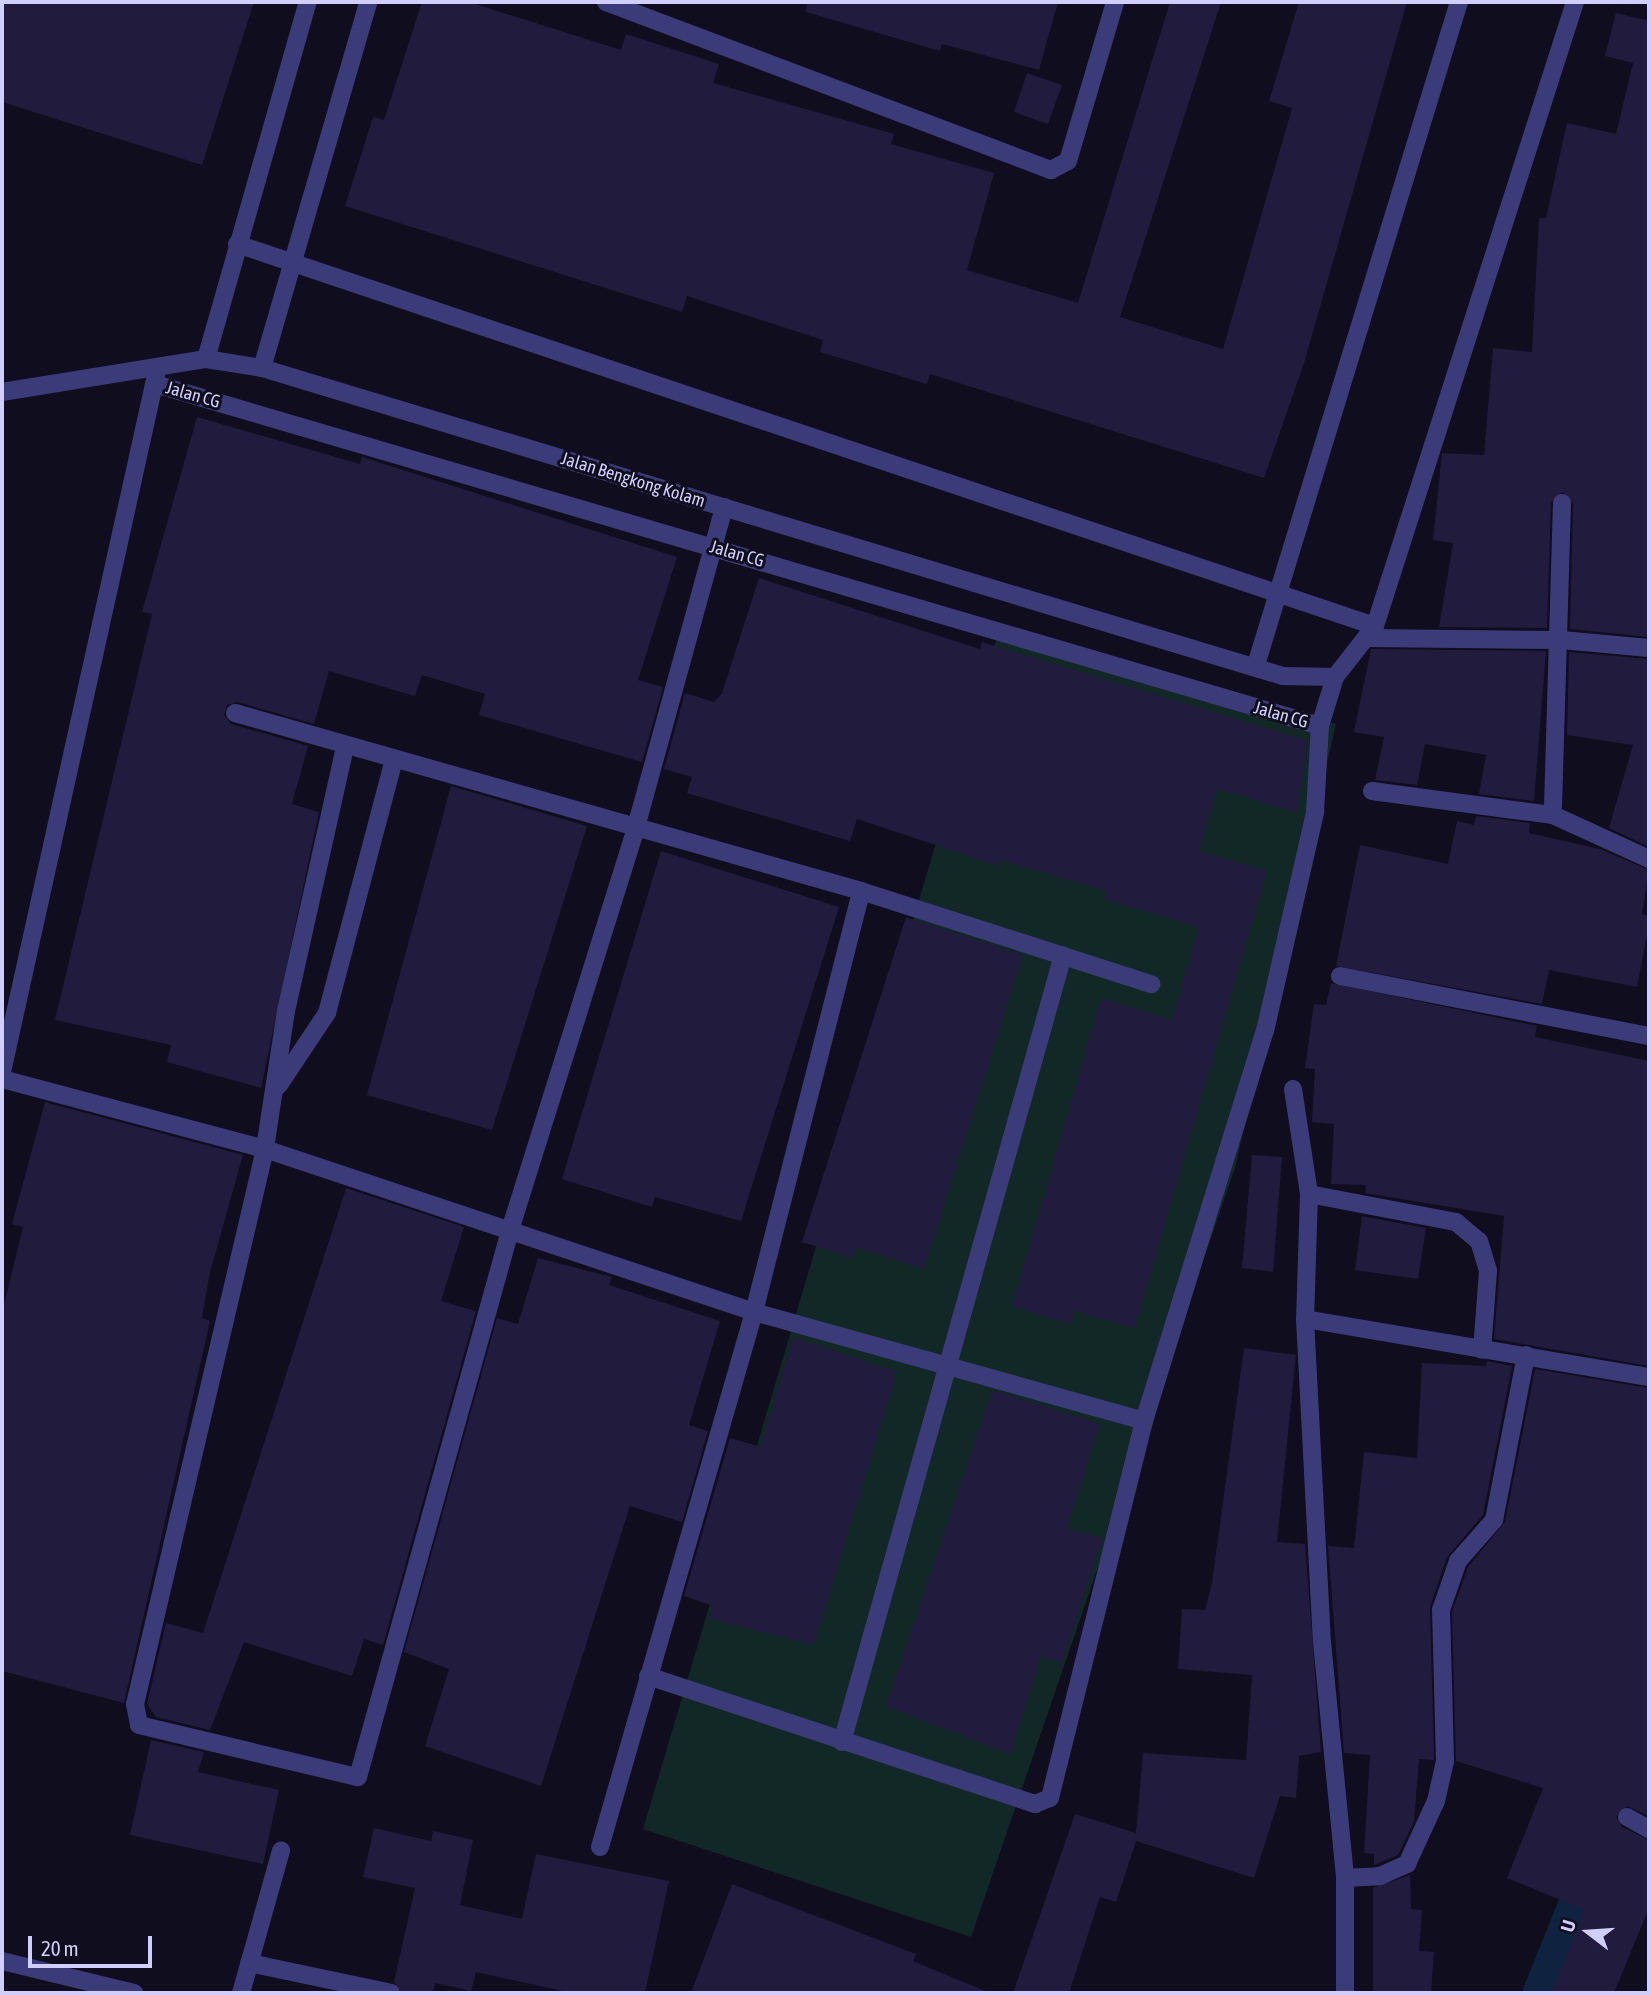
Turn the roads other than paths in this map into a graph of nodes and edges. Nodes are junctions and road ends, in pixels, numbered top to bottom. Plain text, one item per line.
1 (308, 2) edge
2 (368, 2) edge
3 (606, 2) edge
4 (1115, 2) edge
5 (1459, 2) edge
6 (1575, 2) edge
7 (237, 244) junction
8 (294, 261) junction
9 (206, 359) junction
10 (158, 365) junction
11 (262, 368) junction
12 (155, 384) junction
13 (2, 392) edge
14 (1562, 503) dead end
15 (724, 507) junction
16 (713, 547) junction
17 (1279, 597) junction
18 (1371, 632) junction
19 (1562, 640) junction
20 (1649, 648) edge
21 (1256, 665) junction
22 (1335, 677) junction
23 (234, 713) dead end
24 (1320, 726) junction
25 (345, 747) junction
26 (394, 759) junction
27 (1372, 791) dead end
28 (1553, 815) junction
29 (636, 827) junction
30 (1649, 859) edge
31 (861, 891) junction
32 (1063, 955) junction
33 (1340, 976) dead end
34 (1151, 984) dead end
35 (1649, 1035) edge
36 (2, 1072) edge
37 (2, 1079) edge
38 (278, 1087) junction
39 (1293, 1089) dead end
40 (265, 1149) junction
41 (1309, 1194) junction
42 (511, 1227) junction
43 (754, 1312) junction
44 (1305, 1319) junction
45 (1482, 1350) junction
46 (1526, 1355) junction
47 (951, 1362) junction
48 (1649, 1377) edge
49 (1144, 1421) junction
50 (648, 1676) junction
51 (842, 1742) junction
52 (1627, 1817) dead end
53 (1649, 1829) edge
54 (600, 1847) dead end
55 (281, 1851) dead end
56 (1345, 1878) junction
57 (2, 1961) edge
58 (249, 1964) junction
59 (134, 1993) edge
60 (241, 1993) edge
61 (391, 1993) edge
62 (1345, 1993) edge

1 - 7 street
2 - 8 street
3 - 4 street
5 - 17 street
6 - 18 street
7 - 8 street
7 - 9 street
8 - 11 street
8 - 17 street
9 - 10 street, Jalan Bengkong Kolam
9 - 11 street, Jalan Bengkong Kolam
10 - 12 street
10 - 13 street, Jalan Bengkong Kolam
11 - 15 street, Jalan Bengkong Kolam
12 - 16 street, Jalan CG
12 - 36 street
14 - 19 street
15 - 16 street
15 - 21 street, Jalan Bengkong Kolam
16 - 24 street, Jalan CG
16 - 29 street
17 - 18 street
17 - 21 street
18 - 19 street
18 - 22 street
19 - 20 street
19 - 28 street
21 - 22 street, Jalan Bengkong Kolam
22 - 24 street
23 - 25 street
24 - 49 street
25 - 26 street
25 - 38 street
26 - 29 street
26 - 38 street
27 - 28 street
28 - 30 street
29 - 31 street
29 - 42 street
31 - 32 street
31 - 43 street
32 - 34 street
32 - 47 street
33 - 35 street
37 - 40 street
38 - 40 street
39 - 41 street
40 - 42 street
40 - 42 street
41 - 44 street
41 - 45 street
42 - 43 street
43 - 47 street
43 - 50 street
44 - 45 street
44 - 56 street
45 - 46 street
46 - 48 street
46 - 56 street
47 - 49 street
47 - 51 street
49 - 51 street
50 - 51 street
50 - 54 street
52 - 53 street
55 - 58 street
56 - 62 street
57 - 59 street
58 - 60 street
58 - 61 street

